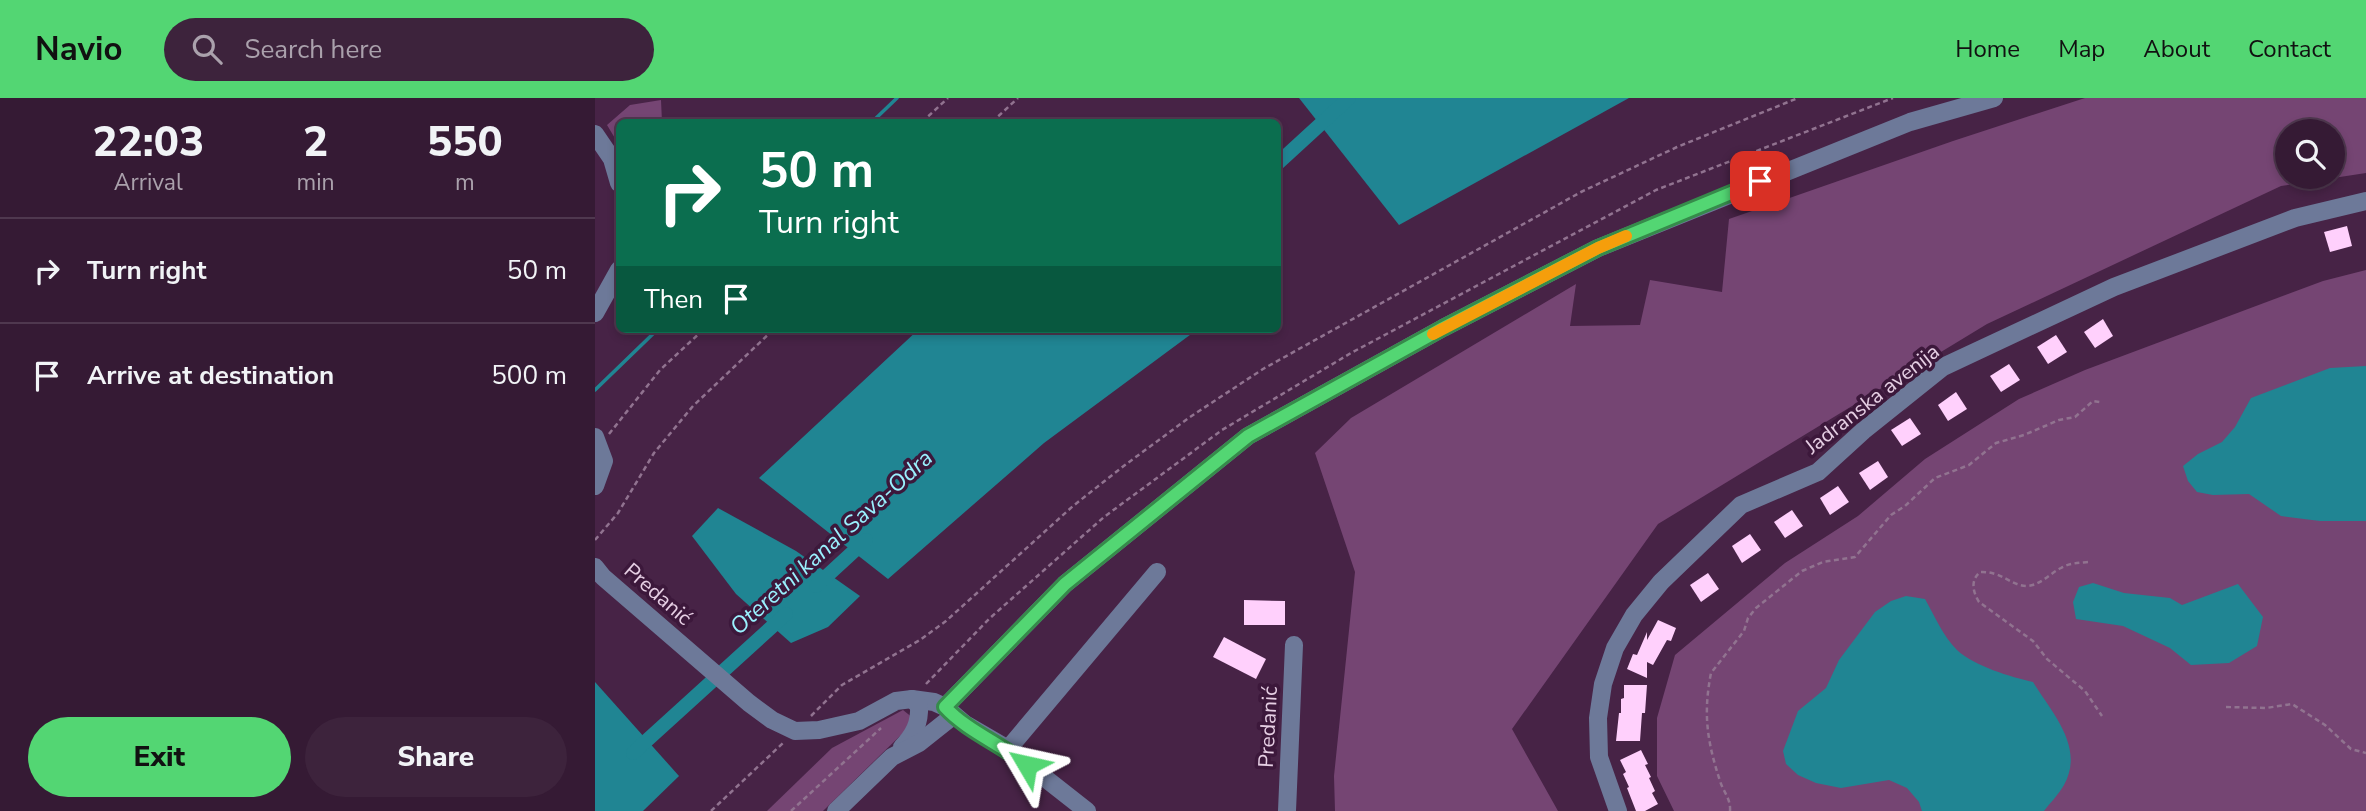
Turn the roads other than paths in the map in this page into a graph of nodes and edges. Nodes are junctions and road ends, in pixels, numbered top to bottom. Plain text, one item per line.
1 (1994, 98) edge
2 (595, 134) edge
3 (616, 173) edge
4 (2366, 201) edge
5 (616, 275) edge
6 (595, 313) edge
7 (598, 441) edge
8 (595, 486) edge
9 (595, 567) edge
10 (1157, 572) dead end
11 (1294, 645) dead end
12 (912, 699) junction
13 (949, 712) junction
14 (1008, 749) junction
15 (892, 757) junction
16 (836, 811) edge
17 (1087, 811) edge
18 (1287, 811) edge
19 (1618, 811) edge

1 - 13 street
2 - 3 street
4 - 19 street, Jadranska avenija
5 - 6 street
7 - 8 street
9 - 12 street, Predanić
10 - 14 street
11 - 18 street, Predanić
12 - 13 street
12 - 15 street
13 - 14 street
13 - 15 street
14 - 17 street
15 - 16 street

